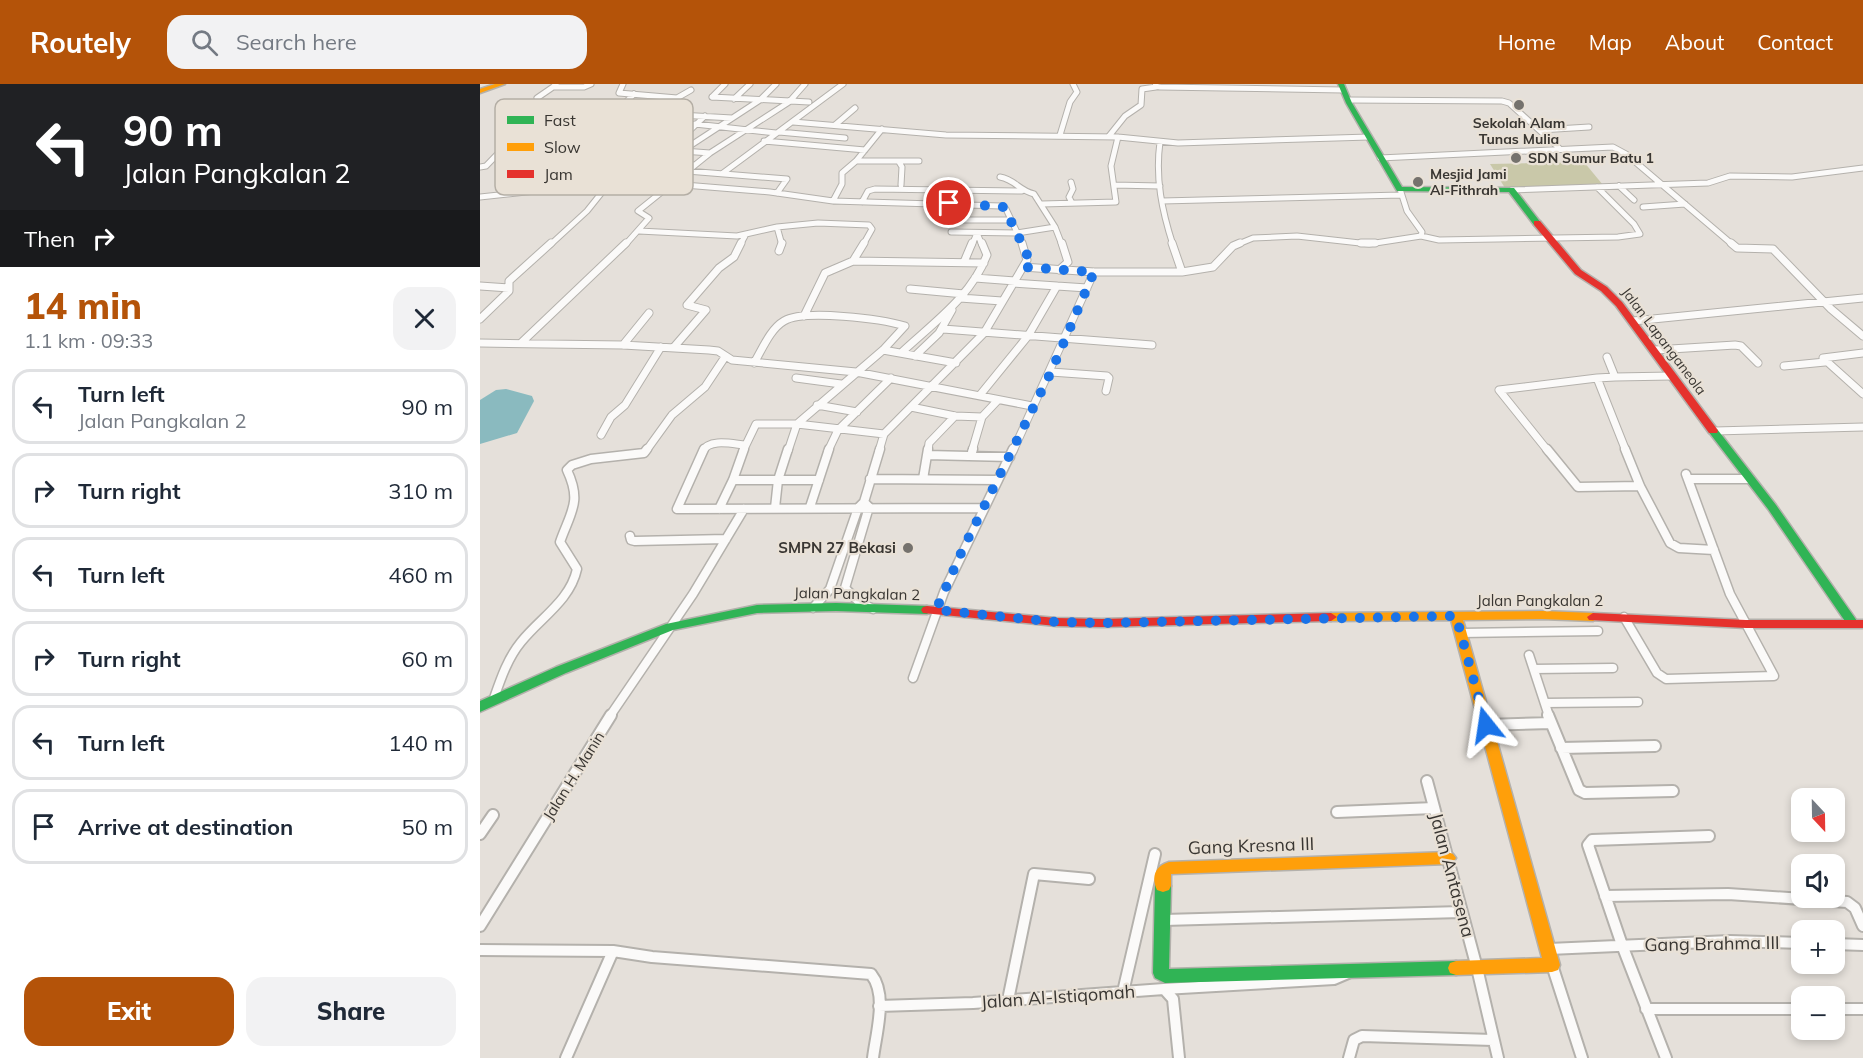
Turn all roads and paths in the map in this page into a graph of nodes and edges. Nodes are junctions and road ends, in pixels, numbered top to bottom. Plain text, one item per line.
1 (486, 84) edge
2 (502, 84) edge
3 (591, 84) edge
4 (623, 84) edge
5 (724, 84) edge
6 (750, 84) edge
7 (776, 84) edge
8 (806, 84) edge
9 (843, 84) edge
10 (1073, 84) edge
11 (554, 85) edge
12 (1156, 85) edge
13 (480, 86) edge
14 (691, 90) dead end
15 (480, 91) edge
16 (1344, 91) edge
17 (634, 94) junction
18 (537, 98) dead end
19 (677, 98) joint
20 (629, 99) edge
21 (734, 99) junction
22 (760, 100) junction
23 (789, 102) junction
24 (809, 102) dead end
25 (855, 108) dead end
26 (693, 115) edge
27 (705, 116) junction
28 (732, 118) junction
29 (793, 122) junction
30 (695, 124) joint
31 (836, 125) junction
32 (720, 126) junction
33 (1589, 127) dead end
34 (882, 129) junction
35 (747, 130) junction
36 (1540, 130) junction
37 (777, 133) junction
38 (1060, 135) junction
39 (1109, 136) junction
40 (1118, 137) junction
41 (1369, 137) junction
42 (845, 138) dead end
43 (764, 141) junction
44 (1160, 142) junction
45 (693, 144) edge
46 (1559, 148) junction
47 (864, 150) junction
48 (693, 152) edge
49 (710, 153) junction
50 (495, 158) edge
51 (1380, 158) junction
52 (856, 161) junction
53 (899, 162) junction
54 (919, 162) dead end
55 (694, 165) edge
56 (480, 167) edge
57 (1863, 168) edge
58 (693, 171) edge
59 (723, 173) junction
60 (1000, 177) dead end
61 (1071, 182) dead end
62 (1664, 184) junction
63 (902, 185) dead end
64 (1114, 185) junction
65 (1160, 186) junction
66 (1619, 186) junction
67 (693, 187) edge
68 (1597, 187) junction
69 (971, 190) junction
70 (1511, 190) junction
71 (1022, 191) junction
72 (1401, 192) junction
73 (777, 193) junction
74 (498, 195) edge
75 (599, 195) edge
76 (658, 195) edge
77 (480, 197) edge
78 (1634, 200) dead end
79 (833, 201) junction
80 (1162, 201) junction
81 (862, 202) junction
82 (1072, 203) junction
83 (967, 204) junction
84 (1042, 204) junction
85 (1685, 204) junction
86 (1643, 207) dead end
87 (944, 220) dead end
88 (1011, 220) junction
89 (777, 227) junction
90 (1055, 227) junction
91 (639, 231) junction
92 (951, 232) dead end
93 (977, 233) junction
94 (1017, 233) junction
95 (745, 236) junction
96 (1421, 236) junction
97 (1546, 237) junction
98 (779, 251) dead end
99 (853, 261) junction
100 (964, 262) junction
101 (984, 263) junction
102 (1023, 267) junction
103 (1059, 270) junction
104 (1094, 272) junction
105 (1182, 272) junction
106 (975, 278) junction
107 (1014, 282) junction
108 (480, 286) edge
109 (1057, 286) junction
110 (509, 288) junction
111 (1087, 288) junction
112 (910, 289) dead end
113 (962, 296) junction
114 (1863, 298) edge
115 (1002, 301) junction
116 (1824, 302) junction
117 (953, 306) junction
118 (650, 313) dead end
119 (804, 316) junction
120 (480, 319) edge
121 (1633, 321) junction
122 (943, 329) junction
123 (984, 333) junction
124 (1028, 336) junction
125 (1863, 336) edge
126 (1065, 339) junction
127 (480, 343) edge
128 (521, 343) junction
129 (623, 345) junction
130 (1152, 345) dead end
131 (662, 347) junction
132 (674, 348) junction
133 (883, 350) junction
134 (1655, 350) junction
135 (901, 353) junction
136 (1863, 353) edge
137 (915, 356) junction
138 (725, 357) junction
139 (1607, 357) dead end
140 (1826, 362) junction
141 (754, 363) junction
142 (956, 363) junction
143 (1758, 363) dead end
144 (1784, 366) dead end
145 (856, 372) junction
146 (1051, 372) junction
147 (1672, 376) junction
148 (1615, 377) junction
149 (796, 378) dead end
150 (891, 378) junction
151 (1597, 378) junction
152 (841, 384) junction
153 (933, 386) junction
154 (1106, 391) dead end
155 (1863, 394) edge
156 (980, 395) junction
157 (998, 399) junction
158 (817, 405) junction
159 (1032, 406) junction
160 (911, 407) junction
161 (857, 412) junction
162 (955, 416) junction
163 (982, 417) junction
164 (797, 424) junction
165 (1863, 427) edge
166 (838, 430) junction
167 (1714, 431) junction
168 (885, 434) junction
169 (600, 435) dead end
170 (745, 445) junction
171 (927, 455) junction
172 (970, 456) junction
173 (1010, 457) junction
174 (870, 479) junction
175 (923, 479) junction
176 (1750, 479) junction
177 (733, 480) junction
178 (778, 480) junction
179 (819, 480) junction
180 (998, 480) junction
181 (1640, 486) junction
182 (864, 506) junction
183 (810, 507) junction
184 (775, 508) junction
185 (983, 508) junction
186 (719, 509) junction
187 (744, 509) junction
188 (630, 536) dead end
189 (726, 539) junction
190 (1714, 550) junction
191 (845, 588) junction
192 (830, 589) junction
193 (813, 608) junction
194 (874, 609) junction
195 (936, 610) junction
196 (1456, 616) junction
197 (1624, 617) junction
198 (1746, 624) junction
199 (1858, 624) edge
200 (670, 627) junction
201 (1598, 631) dead end
202 (1461, 633) junction
203 (1529, 654) dead end
204 (1613, 668) dead end
205 (1534, 669) junction
206 (913, 678) dead end
207 (493, 701) junction
208 (1638, 702) dead end
209 (1545, 703) junction
210 (480, 707) edge
211 (1551, 723) junction
212 (1486, 725) junction
213 (1655, 746) dead end
214 (1561, 748) junction
215 (1426, 781) dead end
216 (1673, 791) dead end
217 (1434, 808) junction
218 (1337, 812) dead end
219 (493, 814) dead end
220 (480, 834) edge
221 (1709, 836) dead end
222 (1155, 854) dead end
223 (1448, 858) junction
224 (1089, 879) dead end
225 (1605, 896) junction
226 (485, 911) edge
227 (1461, 912) junction
228 (1164, 920) junction
229 (480, 926) edge
230 (1863, 926) edge
231 (1791, 944) edge
232 (1845, 944) edge
233 (1622, 945) junction
234 (1863, 945) edge
235 (1549, 949) junction
236 (480, 950) edge
237 (613, 951) junction
238 (1552, 965) junction
239 (1477, 968) junction
240 (1352, 971) junction
241 (1164, 989) junction
242 (1123, 992) junction
243 (1008, 1000) junction
244 (879, 1006) junction
245 (1646, 1009) junction
246 (1791, 1009) edge
247 (1845, 1009) edge
248 (1863, 1009) edge
249 (1493, 1040) junction
250 (566, 1058) edge
251 (873, 1058) edge
252 (1179, 1058) edge
253 (1349, 1058) edge
254 (1498, 1058) edge
255 (1582, 1058) edge
256 (1666, 1058) edge

1 - 13 main road
2 - 15 main road
3 - 11 street
4 - 17 street
5 - 21 street
6 - 21 street
7 - 22 street
8 - 23 street
9 - 29 street
10 - 38 street
11 - 18 street
12 - 16 street
12 - 39 street
14 - 19 street
16 - 36 street
16 - 41 main road
17 - 19 street
17 - 20 street
21 - 22 street
22 - 23 street
22 - 28 street
23 - 24 street
23 - 35 street
25 - 31 street
26 - 27 street
27 - 28 street
27 - 30 street
28 - 32 street
29 - 31 street
29 - 37 street
30 - 32 street
31 - 34 street
32 - 35 street
32 - 45 street
33 - 36 street
34 - 38 street
34 - 47 street
35 - 37 street
35 - 49 street
36 - 46 street
37 - 42 street
37 - 43 street
38 - 39 street
39 - 40 street
40 - 44 street
40 - 64 street
41 - 44 street
41 - 51 main road
43 - 47 street
43 - 59 street
44 - 65 street
46 - 51 street
46 - 62 street
47 - 52 street
48 - 49 street
49 - 55 street
50 - 56 street
51 - 72 main road
52 - 53 street
52 - 79 street
53 - 54 street
53 - 63 street
57 - 62 street
58 - 59 street
59 - 73 street
60 - 71 street
61 - 82 street
62 - 66 street
62 - 85 street
64 - 65 street
64 - 82 street
65 - 80 street
66 - 68 street
66 - 78 street
67 - 73 street
68 - 70 street
68 - 97 street
69 - 71 street
69 - 81 street
69 - 83 street
70 - 72 main road
70 - 97 main road, Jalan Lapanganeola
71 - 84 street
72 - 80 street
72 - 96 street
73 - 79 street
74 - 77 street
75 - 110 street
76 - 91 street
79 - 81 street
80 - 105 street
81 - 83 street
82 - 84 street
83 - 88 street
84 - 90 street
85 - 86 street
85 - 116 street
87 - 88 street
88 - 94 street
89 - 95 street
89 - 98 street
89 - 99 street
90 - 94 street
90 - 103 street
91 - 95 street
91 - 128 street
92 - 93 street
93 - 94 street
93 - 100 street
93 - 101 street
94 - 102 street
95 - 132 street
96 - 97 street
96 - 105 street
97 - 121 main road, Jalan Lapanganeola
99 - 100 street
99 - 119 street
100 - 101 street
101 - 106 street
102 - 103 street
102 - 107 street
103 - 104 street
104 - 105 street
104 - 111 street
106 - 107 street
106 - 113 street
107 - 109 street
107 - 115 street
108 - 110 street
109 - 111 street
109 - 124 street
110 - 120 street
111 - 126 street
112 - 113 street
113 - 115 street
113 - 117 street
114 - 116 street
115 - 123 street
116 - 121 street
116 - 125 street
117 - 122 street
117 - 135 street
118 - 129 street
119 - 133 street
119 - 141 street
121 - 134 main road, Jalan Lapanganeola
122 - 123 street
122 - 137 street
123 - 124 street
123 - 142 street
124 - 126 street
124 - 156 street
126 - 130 street
126 - 146 street
127 - 128 street
128 - 129 street
129 - 131 street
131 - 132 street
131 - 169 street
132 - 138 street
133 - 135 street
133 - 145 street
134 - 143 street
134 - 147 main road, Jalan Lapanganeola
135 - 137 street
136 - 140 street
137 - 142 street
138 - 141 street
138 - 207 street
139 - 148 street
140 - 144 street
140 - 155 street
141 - 145 street
142 - 153 street
145 - 150 street
145 - 152 street
146 - 154 street
146 - 159 street
147 - 148 street
147 - 167 main road, Jalan Lapanganeola
148 - 151 street
149 - 152 street
150 - 153 street
150 - 161 street
151 - 181 street
151 - 181 street
152 - 158 street
153 - 156 street
153 - 160 street
156 - 157 street
157 - 159 street
157 - 163 street
158 - 161 street
158 - 164 street
159 - 173 street
160 - 162 street
160 - 168 street
161 - 166 street
162 - 163 street
162 - 171 street
163 - 172 street
164 - 166 street
164 - 170 street
164 - 178 street
165 - 167 street
166 - 168 street
166 - 179 street
167 - 176 main road, Jalan Lapanganeola
168 - 174 street
170 - 177 street
170 - 186 street
171 - 172 street
171 - 175 street
172 - 173 street
173 - 180 street
174 - 175 street
174 - 182 street
175 - 180 street
176 - 190 street
176 - 199 main road, Jalan Lapanganeola
177 - 178 street
177 - 186 street
178 - 179 street
178 - 184 street
179 - 183 street
180 - 185 street
181 - 190 street
182 - 183 street
182 - 185 street
182 - 191 street
182 - 192 street
183 - 184 street
184 - 187 street
185 - 195 street
186 - 187 street
187 - 189 street, Jalan H. Manin
188 - 189 street
189 - 200 street, Jalan H. Manin
190 - 198 street
191 - 192 street
191 - 194 street
192 - 193 street
193 - 194 main road, Jalan Pangkalan 2
193 - 200 main road, Jalan Pangkalan 2
194 - 195 main road, Jalan Pangkalan 2
195 - 196 main road, Jalan Pangkalan 2
195 - 206 street
196 - 197 main road, Jalan Pangkalan 2
196 - 202 main road
197 - 198 main road, Jalan Pangkalan 2
197 - 198 street
198 - 199 main road, Jalan Pangkalan 2
200 - 207 main road, Jalan Pangkalan 2
200 - 226 street, Jalan H. Manin
201 - 202 street
202 - 212 main road
203 - 205 street
204 - 205 street
205 - 209 street
207 - 210 main road, Jalan Pangkalan 2
208 - 209 street
209 - 211 street
211 - 212 street
211 - 214 street
212 - 235 main road
213 - 214 street
214 - 216 street
215 - 217 street, Jalan Antasena
217 - 218 street
217 - 223 street, Jalan Antasena
219 - 220 street
221 - 225 street
222 - 242 street
223 - 227 street, Jalan Antasena
223 - 228 main road, Gang Kresna III
224 - 243 street
225 - 230 street
225 - 233 street
226 - 229 street, Jalan H. Manin
227 - 228 street
227 - 239 street, Jalan Antasena
228 - 240 main road, Gang Kresna III
231 - 233 street, Gang Brahma III
232 - 234 street
233 - 235 street, Gang Brahma III
233 - 245 street
235 - 238 main road
236 - 237 street
237 - 244 street
237 - 250 street
238 - 239 main road
238 - 255 street
239 - 240 main road
239 - 249 street, Jalan Antasena
240 - 241 street, Jalan Al-Istiqomah
241 - 242 street, Jalan Al-Istiqomah
241 - 252 street
242 - 243 street, Jalan Al-Istiqomah
243 - 244 street, Jalan Al-Istiqomah
244 - 251 street
245 - 246 street
245 - 256 street
247 - 248 street
249 - 253 street
249 - 254 street, Jalan Antasena

